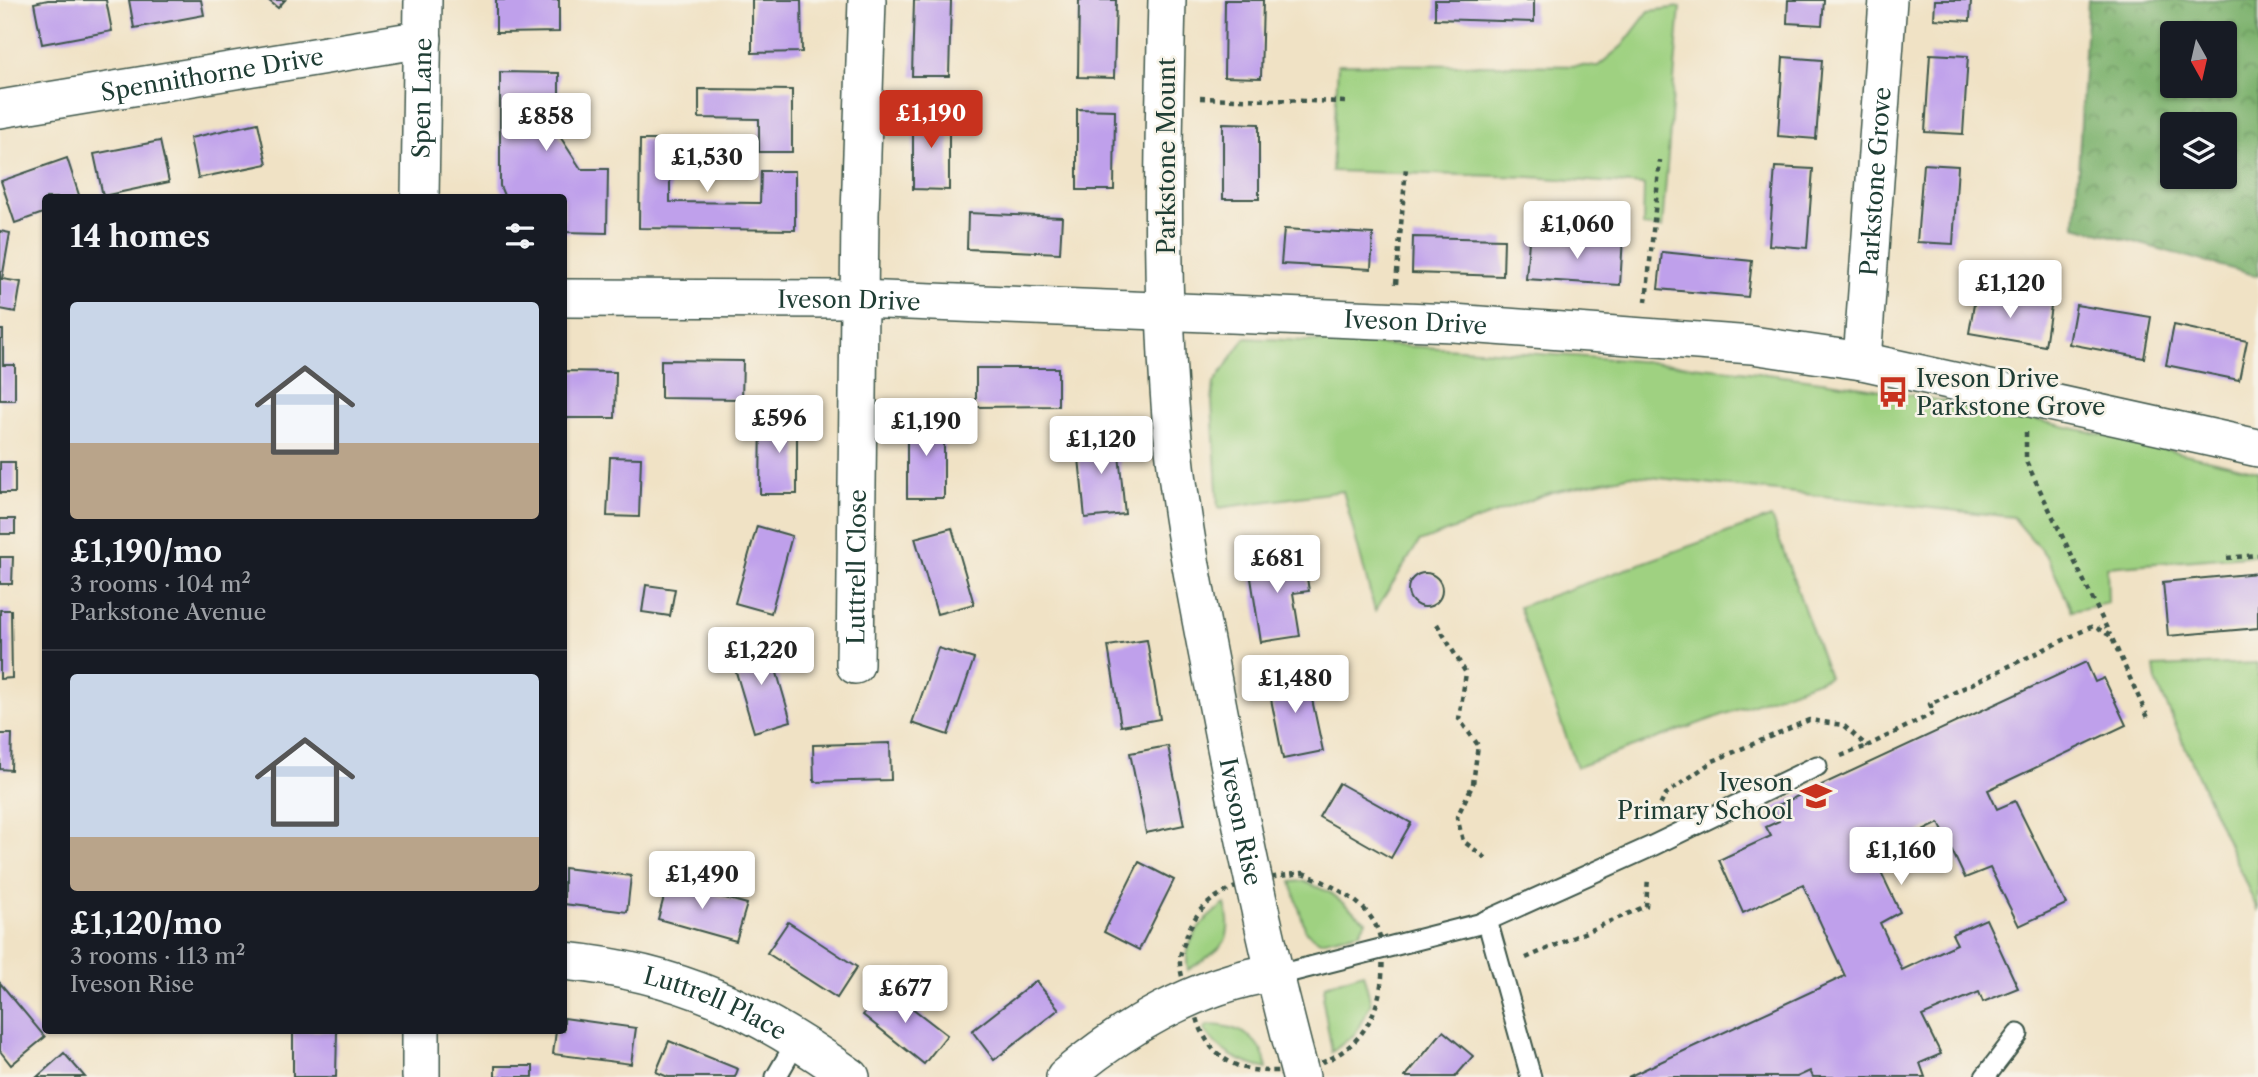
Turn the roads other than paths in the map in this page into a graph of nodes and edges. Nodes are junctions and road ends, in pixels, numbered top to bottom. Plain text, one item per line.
1 (423, 0) edge
2 (867, 0) edge
3 (1167, 0) edge
4 (1888, 0) edge
5 (423, 39) junction
6 (0, 109) edge
7 (420, 194) edge
8 (567, 298) edge
9 (859, 299) junction
10 (1166, 312) junction
11 (1862, 361) junction
12 (2258, 448) edge
13 (855, 665) dead end
14 (1817, 766) dead end
15 (1487, 920) junction
16 (567, 962) edge
17 (1273, 973) junction
18 (422, 1034) edge
19 (2018, 1034) dead end
20 (798, 1040) junction
21 (421, 1077) edge
22 (776, 1077) edge
23 (850, 1077) edge
24 (1065, 1077) edge
25 (1301, 1077) edge
26 (1531, 1077) edge
27 (1985, 1077) edge

1 - 5 street, Spen Lane
2 - 9 street, Luttrell Close
3 - 10 street, Parkstone Mount
4 - 11 street, Parkstone Grove
5 - 6 street, Spennithorne Drive
5 - 7 street, Spen Lane
8 - 9 street, Iveson Drive
9 - 10 street, Iveson Drive
9 - 13 street, Luttrell Close
10 - 11 street, Iveson Drive
10 - 17 street, Iveson Rise
11 - 12 street, Iveson Drive
14 - 15 lane
15 - 17 lane
15 - 26 lane
16 - 20 street, Luttrell Place
17 - 24 street
17 - 25 street, Iveson Rise
18 - 21 street
19 - 27 lane
20 - 22 lane
20 - 23 street, Luttrell Place

